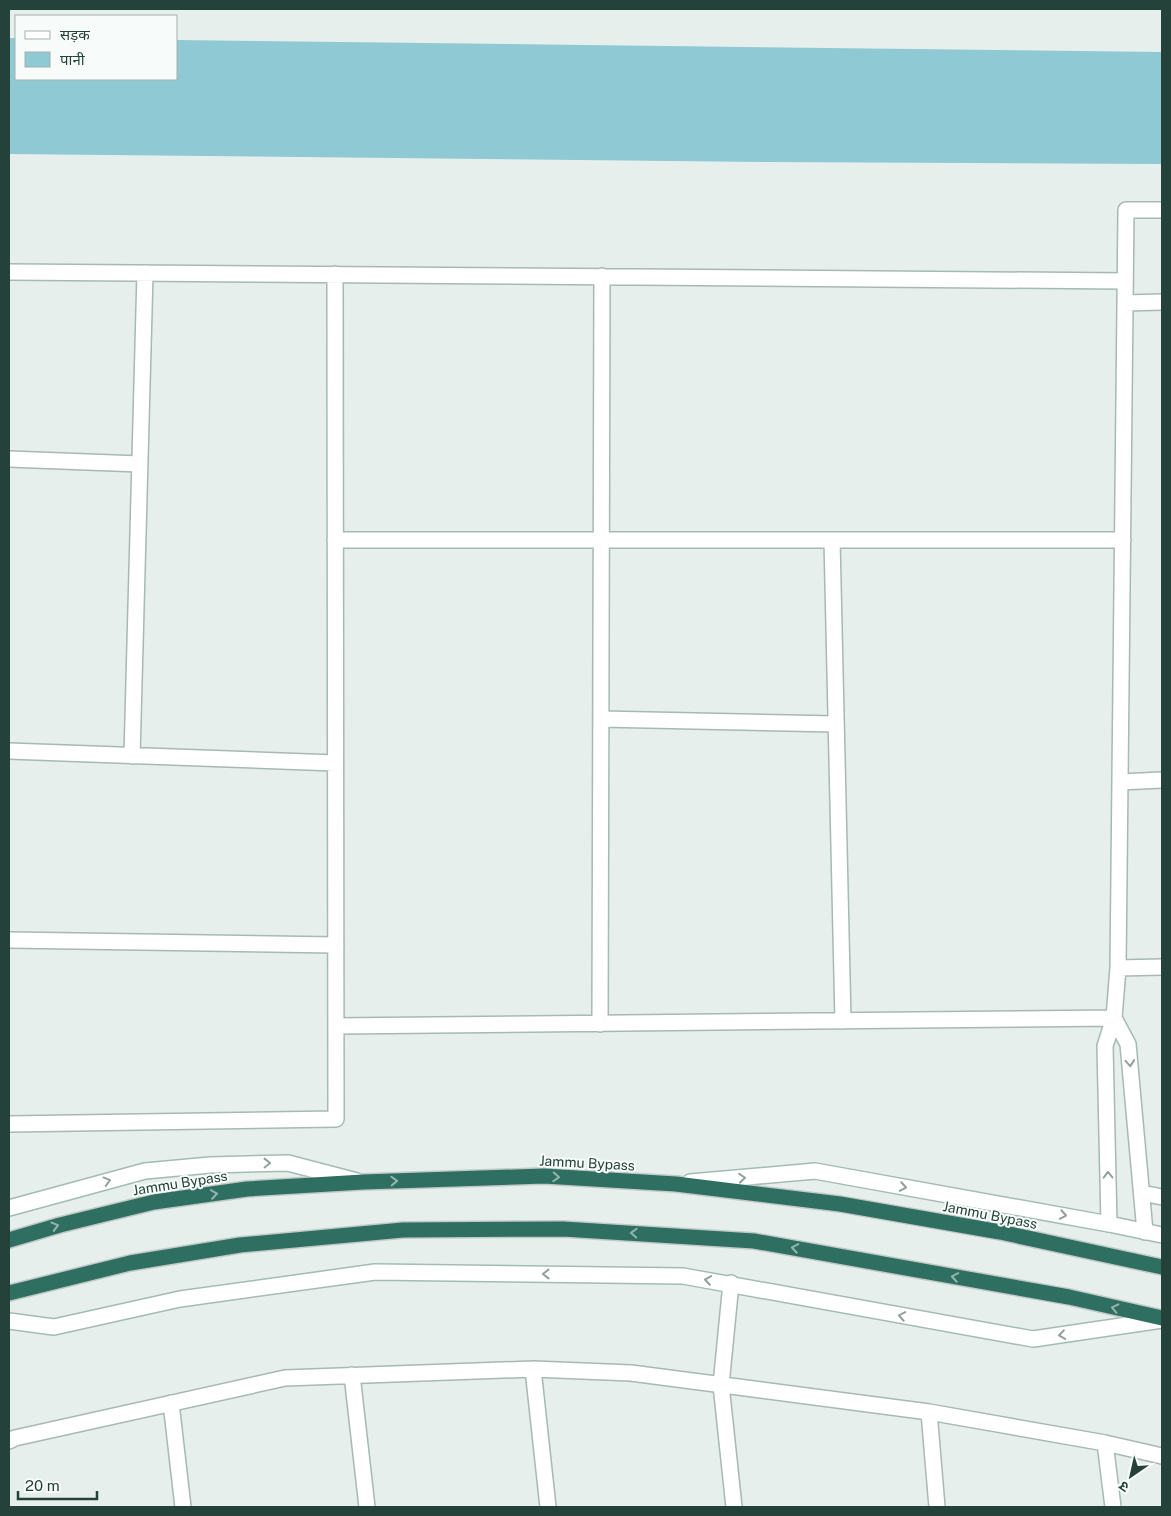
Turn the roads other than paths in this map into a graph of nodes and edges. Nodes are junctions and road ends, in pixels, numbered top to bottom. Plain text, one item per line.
1 (1162, 210) edge
2 (9, 272) edge
3 (145, 273) junction
4 (335, 274) junction
5 (602, 276) junction
6 (1125, 281) junction
7 (1162, 302) edge
8 (1125, 303) junction
9 (9, 459) edge
10 (140, 464) junction
11 (336, 540) junction
12 (601, 540) junction
13 (832, 540) junction
14 (1122, 540) junction
15 (601, 720) junction
16 (836, 724) junction
17 (9, 751) edge
18 (132, 756) junction
19 (336, 763) junction
20 (1162, 780) edge
21 (1120, 782) junction
22 (9, 940) edge
23 (336, 945) junction
24 (1162, 967) edge
25 (1118, 968) junction
26 (1114, 1018) junction
27 (843, 1021) junction
28 (600, 1024) junction
29 (336, 1026) junction
30 (9, 1124) edge
31 (363, 1182) junction
32 (676, 1184) junction
33 (1142, 1194) junction
34 (1162, 1197) edge
35 (9, 1208) edge
36 (1109, 1224) junction
37 (1145, 1232) junction
38 (1162, 1235) edge
39 (9, 1240) edge
40 (1162, 1267) edge
41 (731, 1284) junction
42 (9, 1293) edge
43 (1162, 1319) edge
44 (9, 1321) edge
45 (533, 1369) junction
46 (352, 1375) junction
47 (722, 1385) junction
48 (171, 1403) junction
49 (929, 1412) junction
50 (9, 1441) edge
51 (1105, 1443) junction
52 (1162, 1456) edge
53 (182, 1507) edge
54 (367, 1507) edge
55 (548, 1507) edge
56 (734, 1507) edge
57 (936, 1507) edge
58 (1113, 1507) edge

1 - 6 street
2 - 3 street
3 - 4 street
3 - 10 street
4 - 5 street
4 - 11 street
5 - 6 street
5 - 12 street
6 - 8 street
7 - 8 street
8 - 14 street
9 - 10 street
10 - 18 street
11 - 12 street
11 - 19 street
12 - 13 street
12 - 15 street
13 - 14 street
13 - 16 street
14 - 21 street
15 - 16 street
15 - 28 street
16 - 27 street
17 - 18 street
18 - 19 street
19 - 23 street
20 - 21 street
21 - 25 street
22 - 23 street
23 - 29 street
24 - 25 street
25 - 26 street
26 - 27 street
26 -> 33 street
36 -> 26 street
27 - 28 street
28 - 29 street
29 - 30 street
31 -> 32 highway, Jammu Bypass
35 -> 31 street
39 -> 31 highway, Jammu Bypass
32 -> 36 street
32 - 40 highway, Jammu Bypass
33 - 34 street
33 - 37 street
36 - 37 street
37 - 38 street
43 -> 41 street
41 -> 44 street
41 - 47 street
43 -> 42 highway
45 - 46 street
45 - 47 street
45 - 55 street
46 - 48 street
46 - 54 street
47 - 49 street
47 - 56 street
48 - 50 street
48 - 53 street
49 - 51 street
49 - 57 street
51 - 52 street
51 - 58 street

